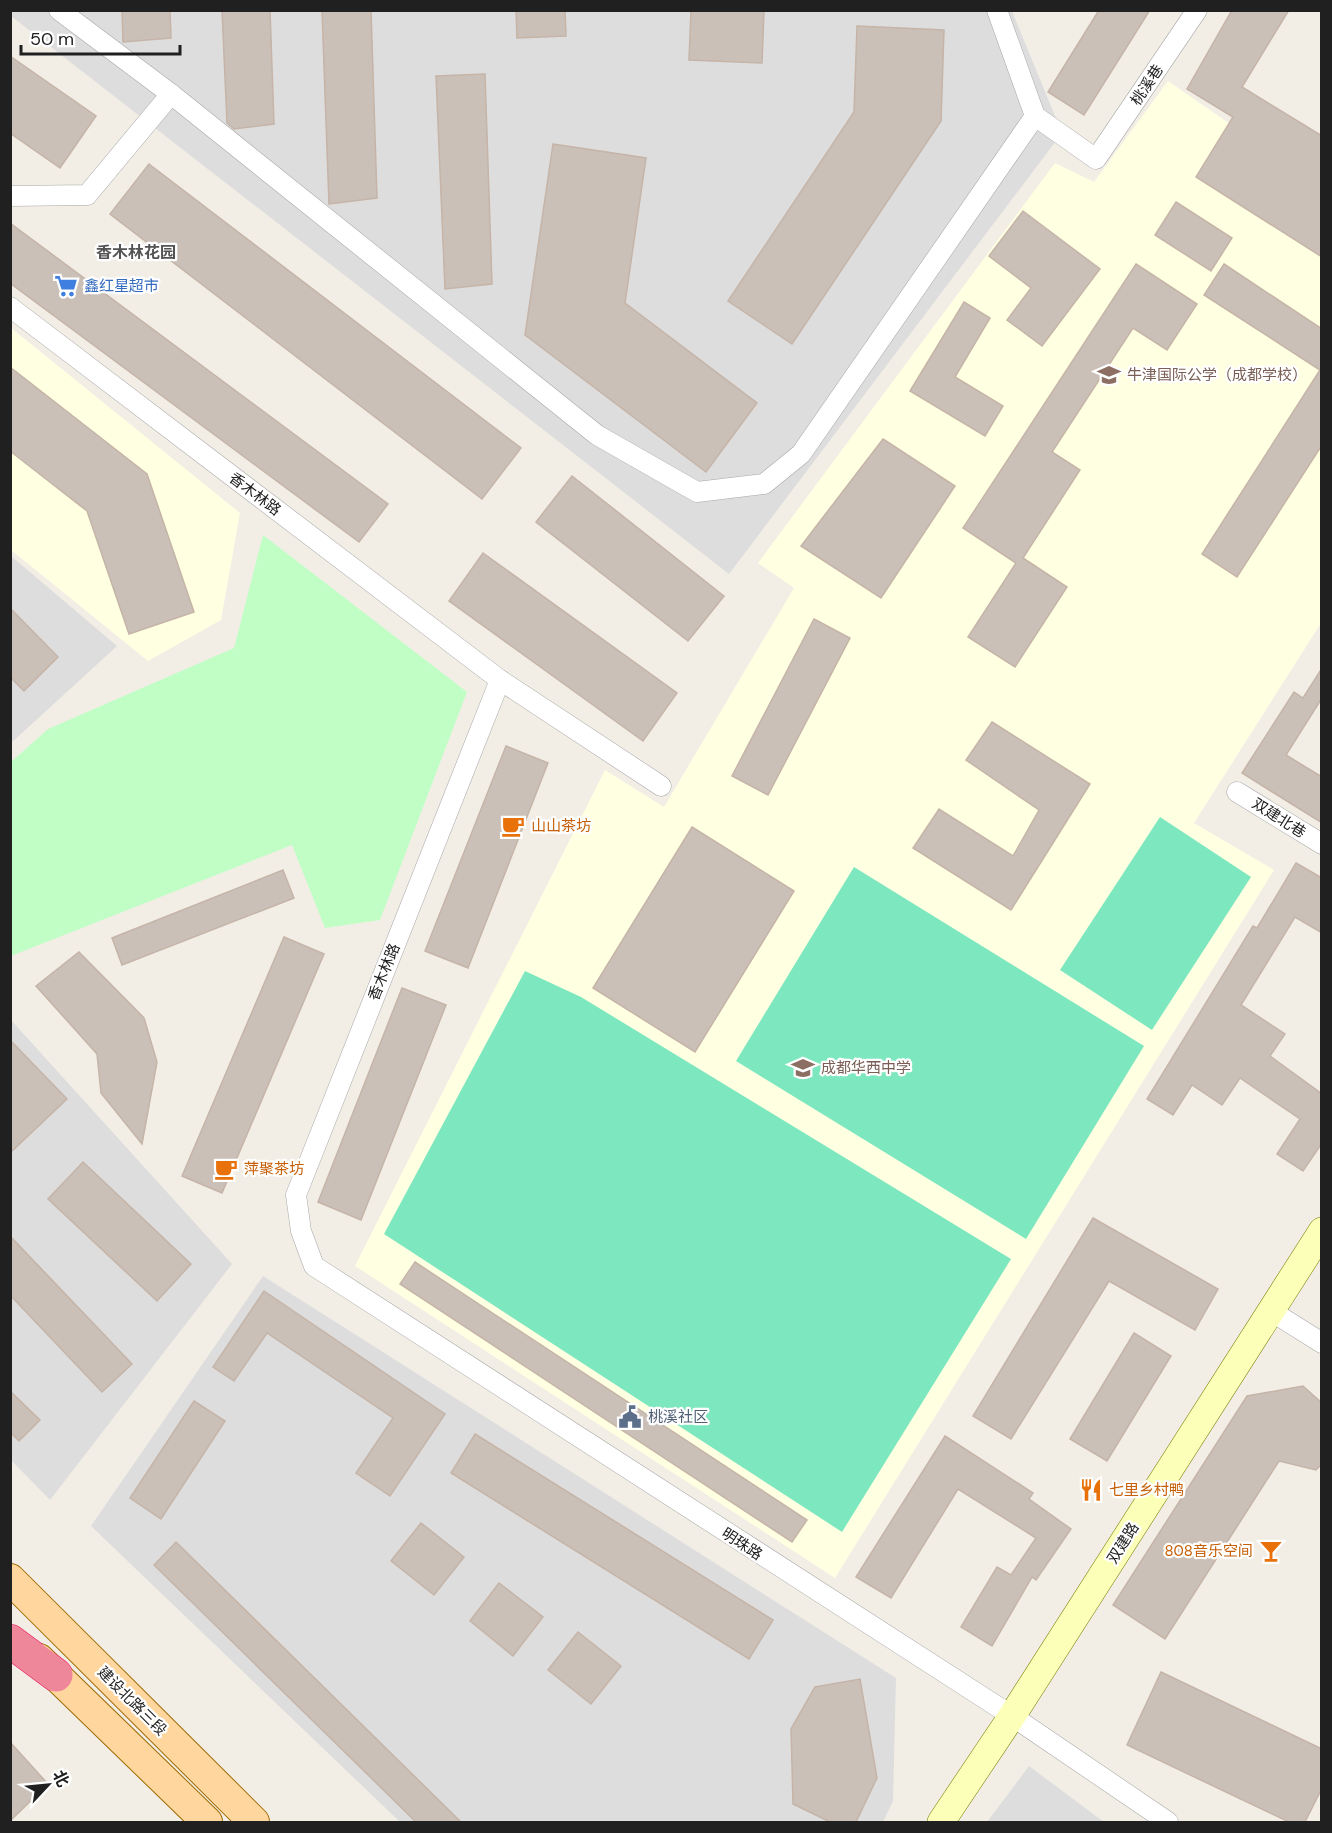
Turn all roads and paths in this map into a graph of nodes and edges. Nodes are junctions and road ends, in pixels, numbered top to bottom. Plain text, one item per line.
1 (59, 10) edge
2 (997, 10) edge
3 (1197, 10) edge
4 (171, 94) junction
5 (1035, 116) junction
6 (10, 196) edge
7 (10, 307) edge
8 (500, 680) junction
9 (661, 786) dead end
10 (1237, 792) dead end
11 (1322, 844) edge
12 (1322, 1231) edge
13 (314, 1266) joint
14 (1271, 1311) junction
15 (1322, 1343) edge
16 (10, 1579) edge
17 (10, 1632) edge
18 (10, 1641) edge
19 (56, 1676) junction
20 (1012, 1716) junction
21 (207, 1822) edge
22 (254, 1822) edge
23 (941, 1822) edge
24 (1168, 1822) edge

1 - 4 street
2 - 5 street
3 - 5 street, 桃溪巷
4 - 5 street
4 - 6 street
7 - 8 street, 香木林路
8 - 9 street, 香木林路
8 - 13 street, 香木林路
10 - 11 street, 双建北巷
12 - 14 street, 双建路
13 - 20 street, 明珠路
14 - 15 street
14 - 20 street, 双建路
16 - 22 main road, 建设北路三段
17 - 19 main road
18 - 19 highway
19 - 21 main road
20 - 23 street, 双建路
20 - 24 street, 明珠路

